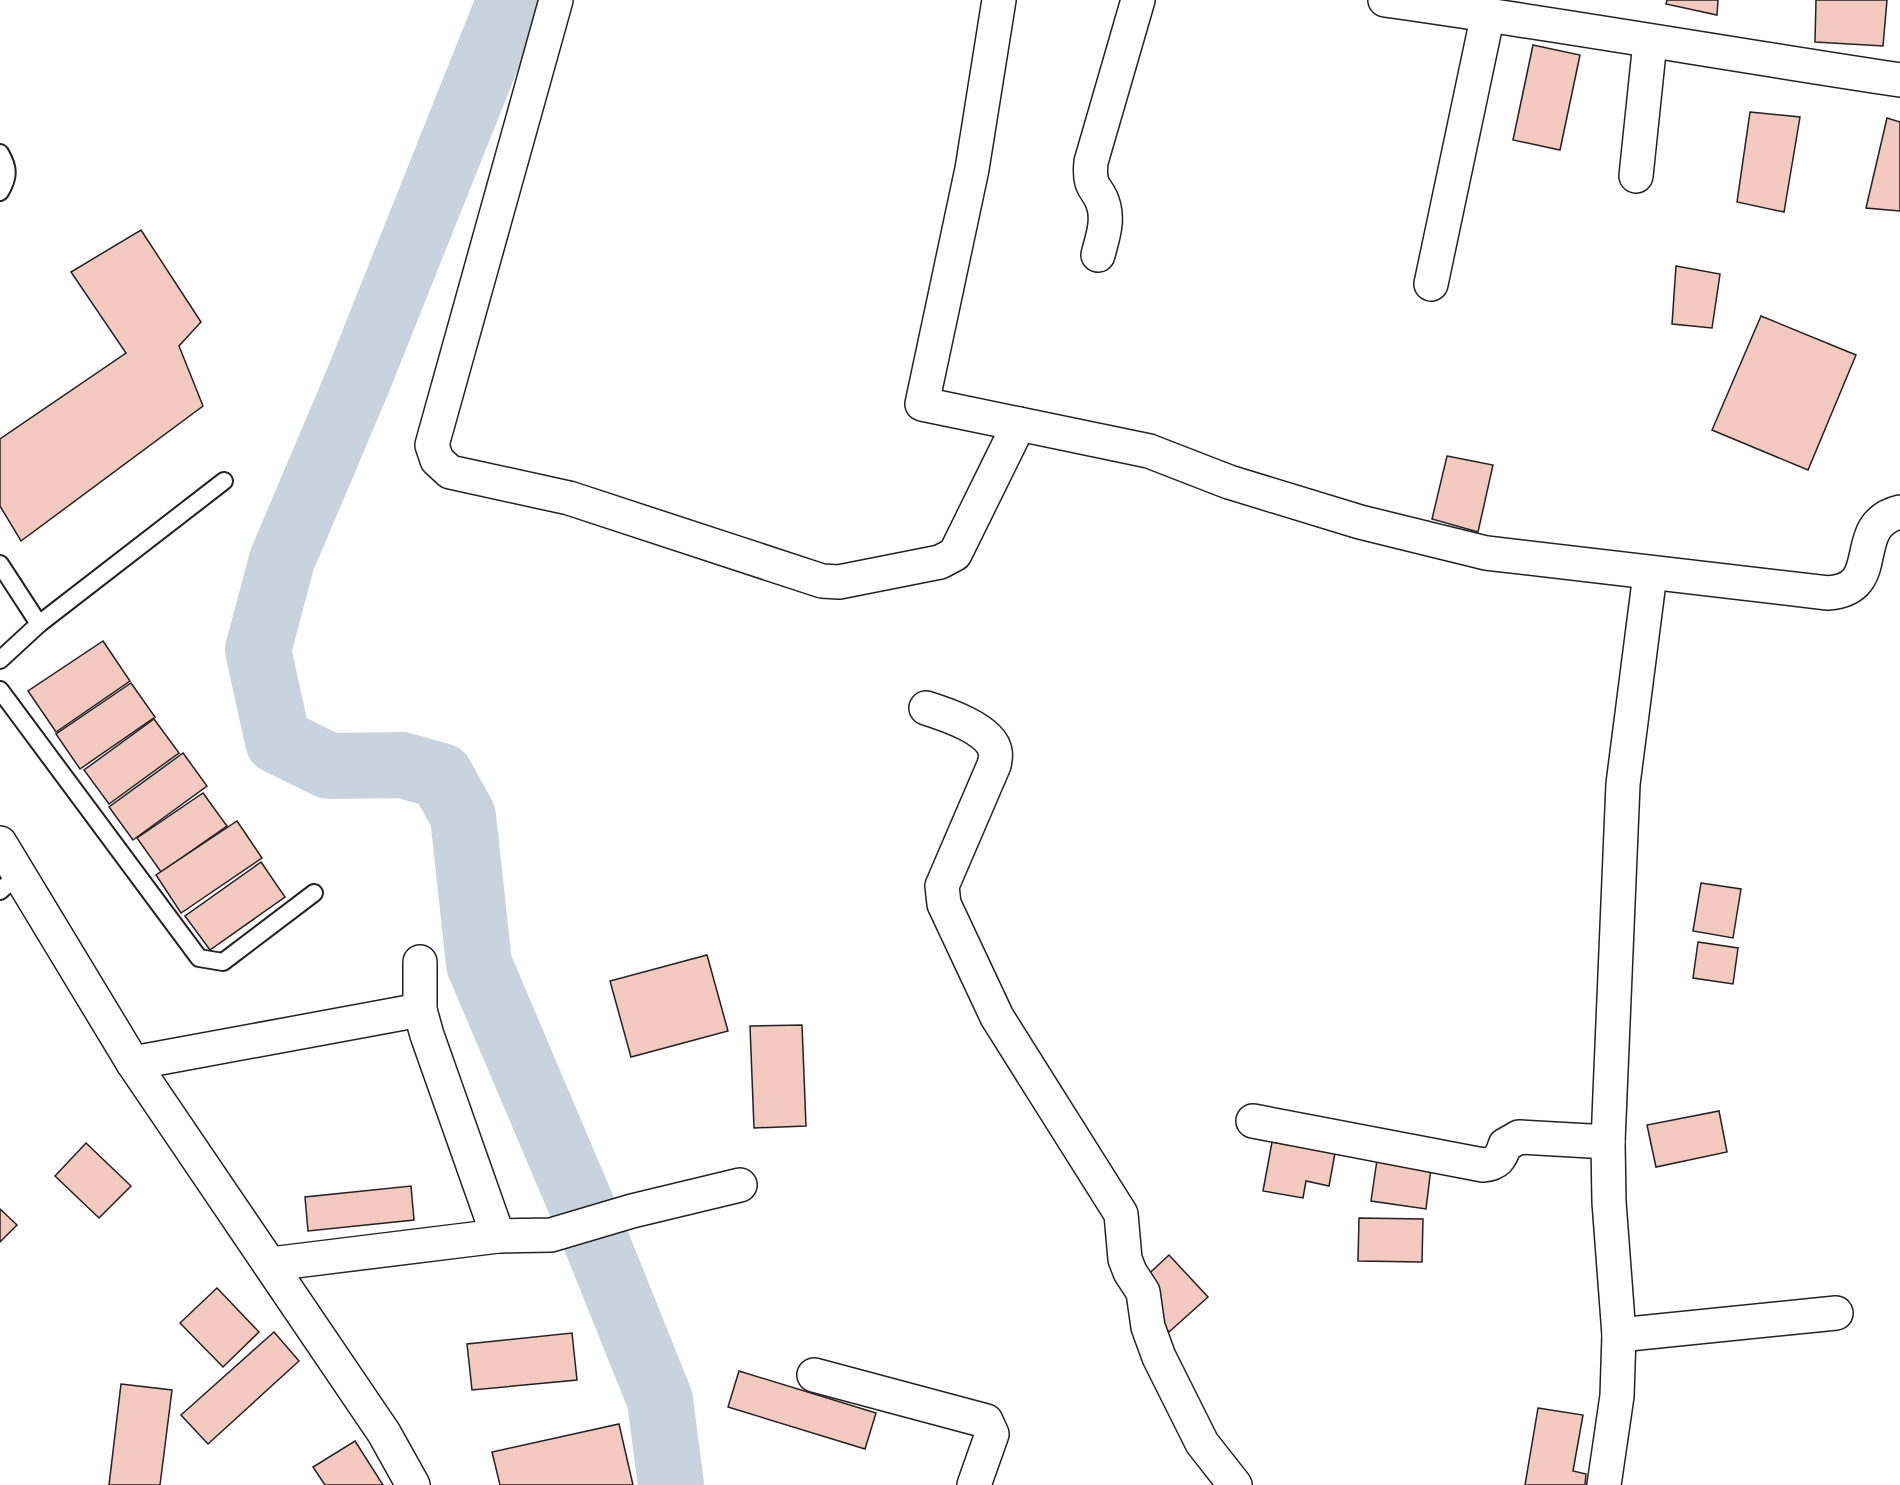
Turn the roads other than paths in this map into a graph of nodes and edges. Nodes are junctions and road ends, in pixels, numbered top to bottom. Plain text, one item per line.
1 (556, 0) edge
2 (999, 0) edge
3 (1138, 0) edge
4 (1385, 0) edge
5 (1545, 11) edge
6 (1488, 15) junction
7 (1650, 42) junction
8 (1900, 80) edge
9 (0, 153) edge
10 (1636, 176) dead end
11 (0, 192) edge
12 (1098, 255) dead end
13 (1431, 284) dead end
14 (1019, 424) junction
15 (224, 481) dead end
16 (1900, 512) edge
17 (0, 564) edge
18 (1650, 574) junction
19 (39, 624) junction
20 (0, 660) edge
21 (0, 690) edge
22 (926, 708) dead end
23 (0, 843) edge
24 (10, 882) edge
25 (314, 893) dead end
26 (420, 962) dead end
27 (420, 1010) junction
28 (133, 1063) junction
29 (1253, 1120) dead end
30 (1608, 1142) junction
31 (740, 1185) dead end
32 (498, 1236) junction
33 (271, 1264) junction
34 (1836, 1313) dead end
35 (1619, 1335) junction
36 (814, 1375) dead end
37 (413, 1485) edge
38 (974, 1485) edge
39 (1236, 1485) edge
40 (1604, 1485) edge

1 - 14 street
2 - 14 street
3 - 12 street
4 - 6 street
5 - 6 street
5 - 7 street
6 - 13 street
7 - 8 street
7 - 10 street
9 - 11 lane
14 - 18 street
15 - 19 lane
16 - 18 street
17 - 19 lane
18 - 30 street
19 - 20 lane
21 - 25 lane
22 - 39 street
23 - 24 street
24 - 28 street
26 - 27 street
27 - 28 street
27 - 32 street
28 - 33 street
29 - 30 street
30 - 35 street
31 - 32 street
32 - 33 street
33 - 37 street
34 - 35 street
35 - 40 street
36 - 38 street

